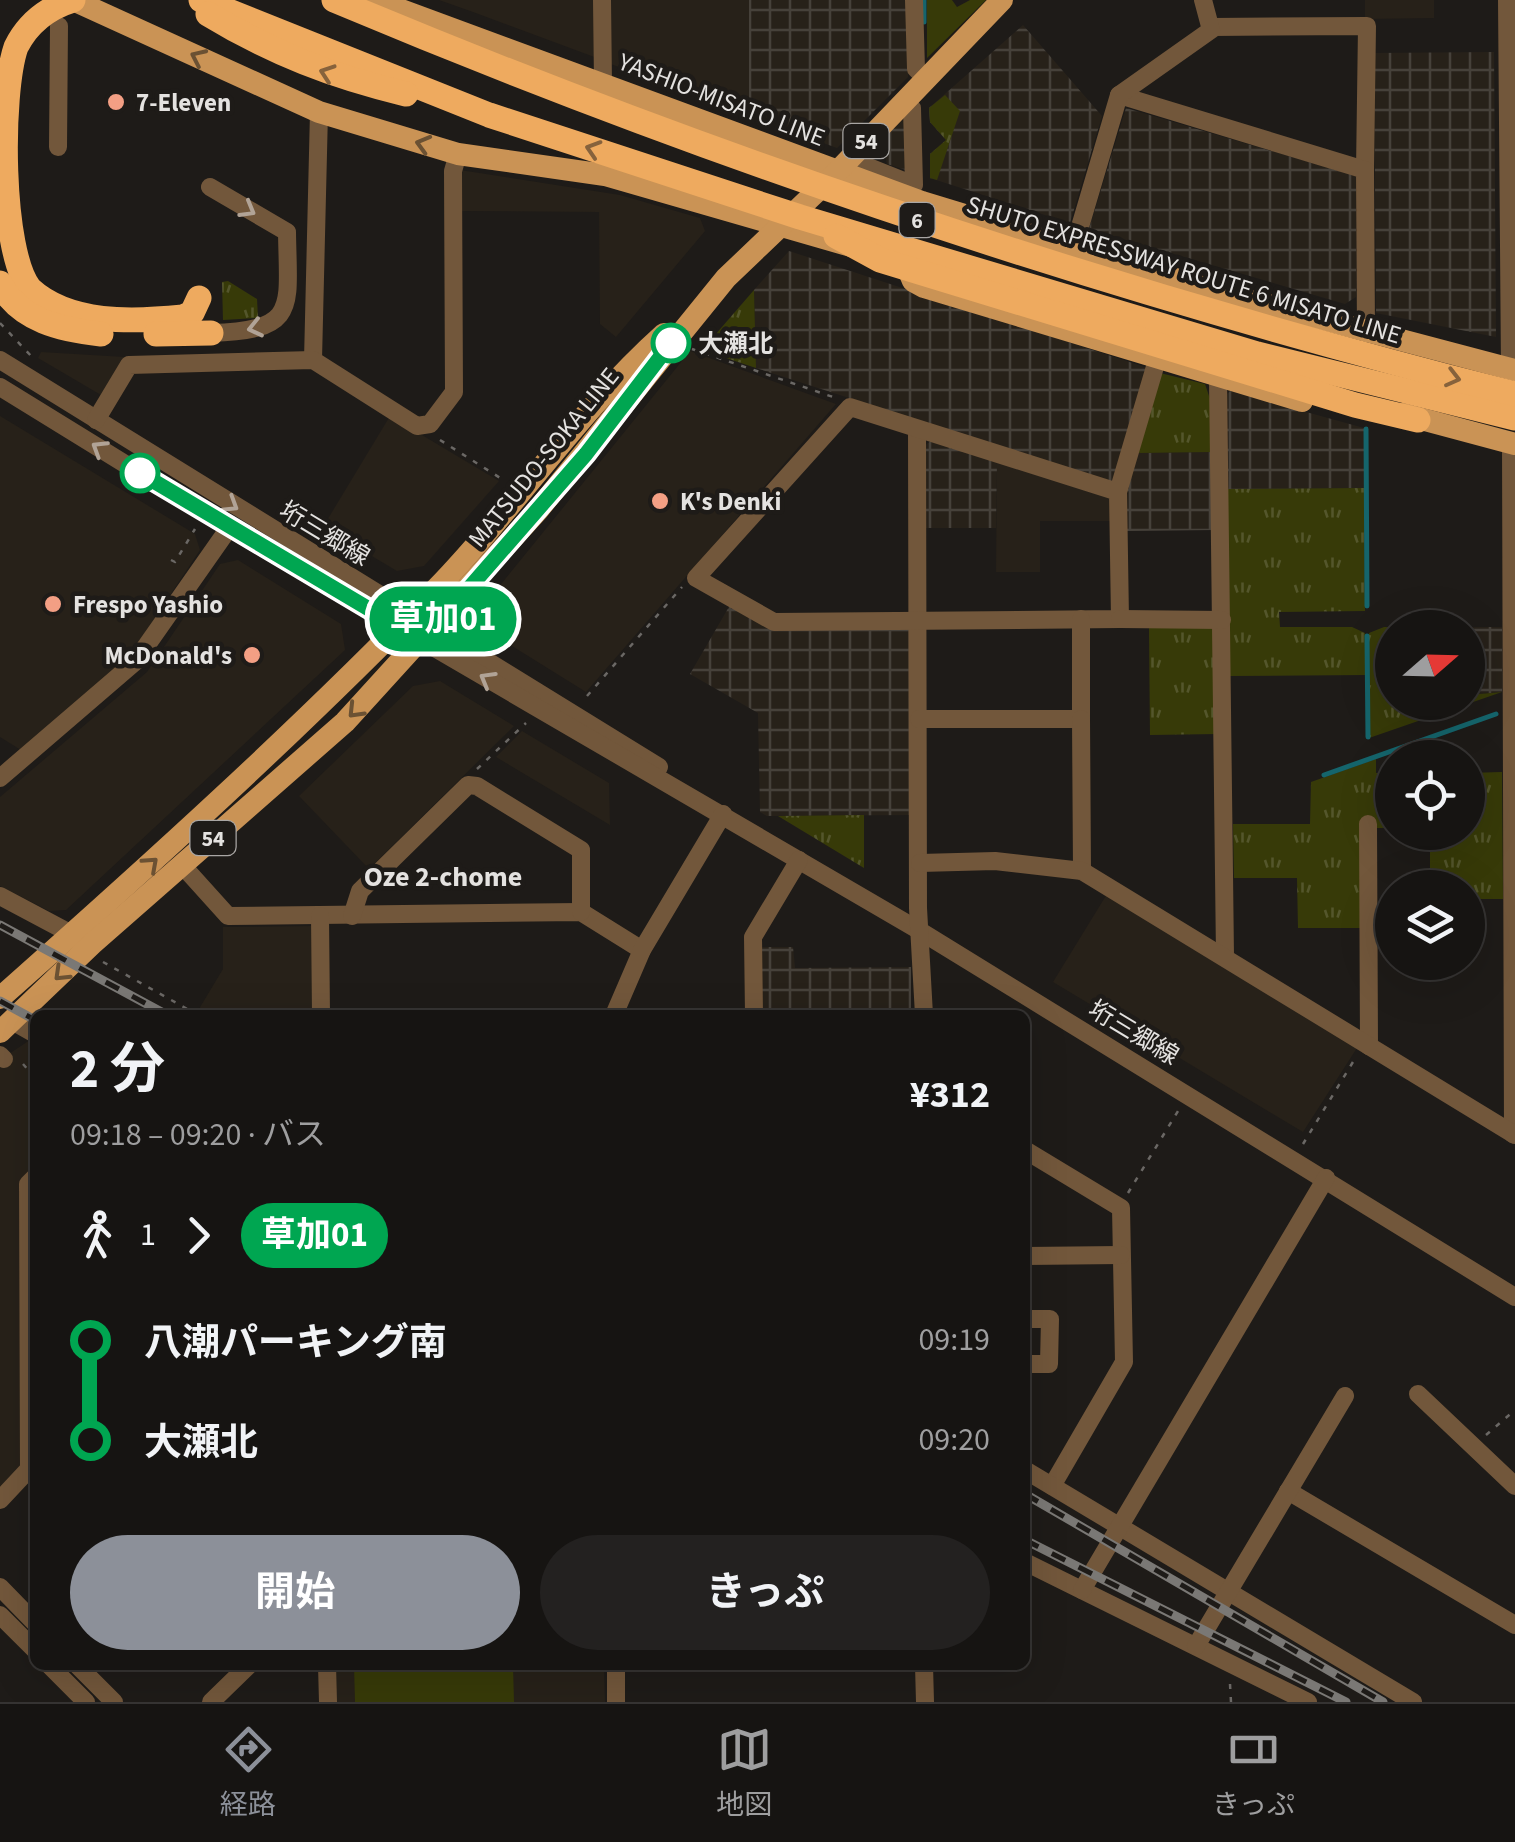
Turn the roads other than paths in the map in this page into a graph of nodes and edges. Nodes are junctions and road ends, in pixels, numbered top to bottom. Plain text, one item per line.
1 (73, 0) edge
2 (185, 0) edge
3 (201, 0) edge
4 (374, 0) edge
5 (602, 0) edge
6 (914, 0) edge
7 (1002, 0) edge
8 (1203, 0) edge
9 (1507, 0) edge
10 (340, 2) edge
11 (58, 26) dead end
12 (1211, 27) junction
13 (925, 78) junction
14 (603, 83) junction
15 (1118, 95) junction
16 (904, 100) junction
17 (318, 112) junction
18 (488, 115) junction
19 (1512, 121) edge
20 (58, 146) dead end
21 (458, 154) junction
22 (843, 166) junction
23 (1366, 170) junction
24 (210, 187) dead end
25 (1, 201) edge
26 (789, 221) junction
27 (1074, 247) junction
28 (905, 262) junction
29 (726, 278) junction
30 (0, 283) edge
31 (200, 298) dead end
32 (211, 333) joint
33 (1366, 333) junction
34 (0, 360) edge
35 (314, 360) junction
36 (1157, 360) junction
37 (1513, 377) edge
38 (1218, 379) junction
39 (0, 387) edge
40 (1515, 418) edge
41 (96, 420) junction
42 (1418, 420) junction
43 (916, 428) junction
44 (1513, 444) edge
45 (1118, 492) junction
46 (229, 528) junction
47 (1120, 618) junction
48 (1513, 618) edge
49 (1081, 619) junction
50 (406, 620) junction
51 (918, 620) junction
52 (1222, 620) junction
53 (430, 634) junction
54 (1081, 719) junction
55 (918, 720) junction
56 (0, 778) edge
57 (724, 814) junction
58 (1368, 824) dead end
59 (799, 860) junction
60 (920, 863) junction
61 (182, 866) junction
62 (1513, 867) edge
63 (1082, 871) junction
64 (0, 896) edge
65 (581, 912) junction
66 (320, 916) junction
67 (352, 916) junction
68 (920, 931) junction
69 (88, 947) junction
70 (642, 950) junction
71 (1225, 956) junction
72 (0, 998) edge
73 (321, 1010) edge
74 (616, 1010) edge
75 (754, 1010) edge
76 (924, 1010) edge
77 (6, 1026) edge
78 (1367, 1044) junction
79 (1514, 1135) edge
80 (1030, 1153) edge
81 (1326, 1178) junction
82 (30, 1182) edge
83 (1122, 1254) junction
84 (1030, 1256) edge
85 (1515, 1297) edge
86 (1030, 1318) edge
87 (30, 1327) edge
88 (1030, 1364) edge
89 (1418, 1394) dead end
90 (1345, 1396) dead end
91 (30, 1472) edge
92 (1030, 1473) edge
93 (1052, 1486) junction
94 (1515, 1486) edge
95 (1288, 1491) junction
96 (0, 1500) edge
97 (1119, 1526) junction
98 (1030, 1564) edge
99 (0, 1588) edge
100 (1082, 1590) junction
101 (1229, 1591) junction
102 (0, 1615) edge
103 (30, 1618) edge
104 (1515, 1626) edge
105 (30, 1645) edge
106 (1196, 1646) junction
107 (54, 1670) edge
108 (82, 1670) edge
109 (244, 1670) edge
110 (327, 1670) edge
111 (616, 1670) edge
112 (924, 1670) edge
113 (86, 1702) edge
114 (114, 1702) edge
115 (211, 1702) edge
116 (328, 1702) edge
117 (616, 1702) edge
118 (925, 1702) edge
119 (1308, 1702) edge
120 (1414, 1702) edge

17 -> 1 main road
1 - 25 highway
18 -> 2 highway, 6
3 - 18 highway, 6
4 - 14 main road, YASHIO-MISATO LINE
5 - 14 street
6 - 13 street
7 - 13 main road, MATSUDO-SOKA LINE / 54
8 - 12 street
9 - 19 street
10 -> 37 highway, SHUTO EXPRESSWAY ROUTE 6 MISATO LINE / 6
11 - 20 street
12 - 15 street
12 - 23 street
13 - 16 main road, MATSUDO-SOKA LINE / 54
14 - 22 main road, YASHIO-MISATO LINE
15 - 23 street
15 - 27 street
16 - 22 main road, MATSUDO-SOKA LINE / 54
16 - 22 street
21 -> 17 main road
17 - 35 street
26 -> 18 highway, 6
19 - 37 street
21 - 26 main road
21 - 35 street
22 - 26 main road, MATSUDO-SOKA LINE / 54
22 - 27 main road, YASHIO-MISATO LINE
23 - 33 street
24 -> 32 street
25 - 31 highway
26 - 28 main road
26 - 29 main road, MATSUDO-SOKA LINE / 54
26 - 40 highway, 6
26 - 42 highway
27 - 33 main road, YASHIO-MISATO LINE
28 - 36 main road
28 - 42 main road
29 - 50 main road, MATSUDO-SOKA LINE / 54
29 - 53 main road, MATSUDO-SOKA LINE / 54
30 - 32 highway
33 - 37 main road, YASHIO-MISATO LINE
34 - 41 street, 垳三郷線
35 - 41 street
36 - 38 main road
36 - 45 street
38 - 42 main road
38 - 52 street
46 -> 39 street, 垳三郷線
41 -> 50 street, 垳三郷線
42 - 44 main road
43 - 45 street
43 - 51 street
43 - 51 street
44 - 48 street
45 - 47 street
46 - 50 street, 垳三郷線
46 - 56 street
47 - 49 street
47 - 52 street
48 - 62 street
49 - 51 street
49 - 54 street
50 - 53 street, 垳三郷線
69 -> 50 main road, MATSUDO-SOKA LINE / 54
51 - 55 street
52 - 71 street
53 - 57 street, 垳三郷線
53 -> 61 main road, MATSUDO-SOKA LINE / 54
54 - 55 street
54 - 63 street
55 - 60 street
57 - 59 street, 垳三郷線
57 - 70 street
58 - 78 street
59 - 68 street, 垳三郷線
59 - 75 street
60 - 63 street
60 - 68 street
61 - 66 street
61 - 69 main road, MATSUDO-SOKA LINE / 54
62 - 79 street
63 - 71 street
64 - 69 street
65 - 67 street
65 - 67 street
65 - 70 street
66 - 67 street
66 - 73 street
68 - 76 street
68 - 81 street, 垳三郷線
69 - 72 main road, MATSUDO-SOKA LINE / 54
69 -> 77 main road, MATSUDO-SOKA LINE / 54
70 - 74 street
71 - 78 street
78 - 79 street
80 - 83 street
81 - 85 street, 垳三郷線
81 - 97 street
82 - 87 street
83 - 84 street
83 - 93 street
86 - 88 street
89 - 94 street
90 - 95 street
91 - 96 street
92 - 93 street
93 - 97 street
95 - 101 street
95 - 104 street
97 - 100 street
97 - 101 street
98 - 100 street
99 - 103 street
100 - 106 street
101 - 106 street
101 - 120 street
102 - 105 street
106 - 119 street
107 - 113 street
108 - 114 street
109 - 115 street
110 - 116 street
111 - 117 street
112 - 118 street

